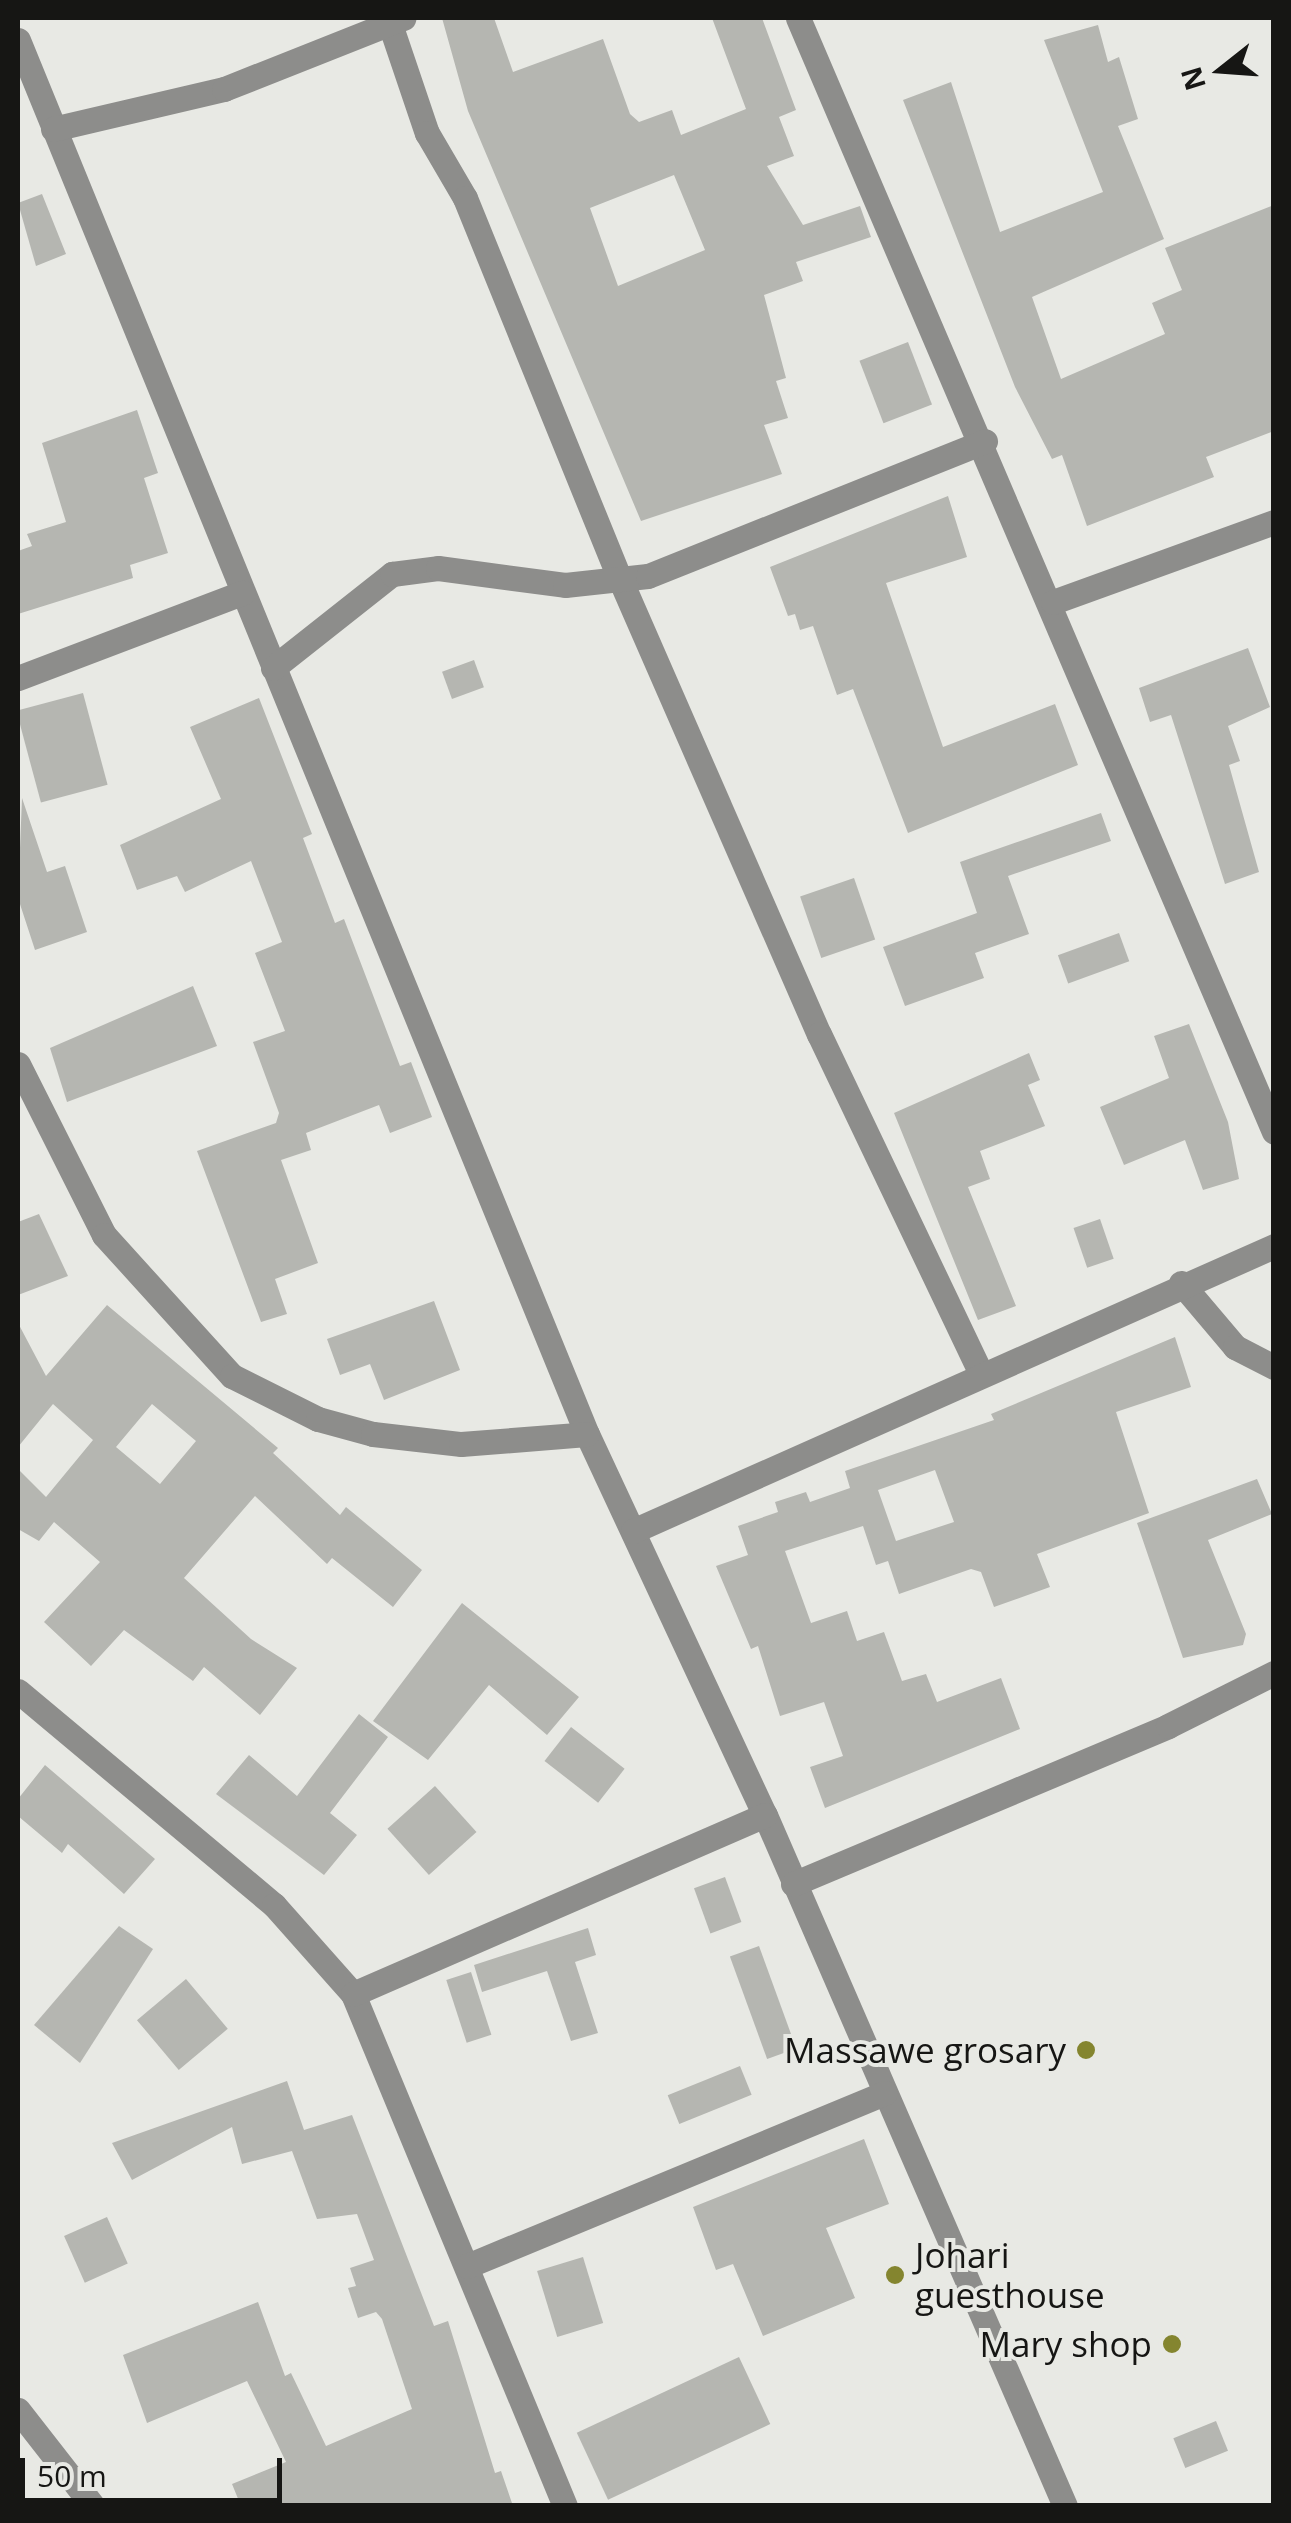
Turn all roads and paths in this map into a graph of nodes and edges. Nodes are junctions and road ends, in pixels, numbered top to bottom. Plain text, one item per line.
1 (798, 18) edge
2 (396, 20) edge
3 (18, 40) edge
4 (53, 129) junction
5 (984, 441) junction
6 (1274, 522) edge
7 (620, 579) junction
8 (242, 593) junction
9 (1053, 602) junction
10 (273, 668) junction
11 (18, 678) edge
12 (18, 1064) edge
13 (1274, 1132) edge
14 (1274, 1246) edge
15 (1182, 1283) junction
16 (1274, 1367) edge
17 (981, 1374) junction
18 (588, 1434) junction
19 (634, 1532) junction
20 (1274, 1673) edge
21 (18, 1691) edge
22 (765, 1814) junction
23 (794, 1884) junction
24 (353, 1994) junction
25 (885, 2093) junction
26 (467, 2266) junction
27 (18, 2410) edge
28 (93, 2506) edge
29 (564, 2506) edge
30 (1066, 2506) edge

1 - 5 street
2 - 4 street
2 - 7 street
3 - 4 street
4 - 8 street
5 - 7 street
5 - 9 street
6 - 9 street
7 - 10 street
7 - 17 street
8 - 10 street
8 - 11 street
9 - 13 street
10 - 18 street
12 - 18 street
14 - 15 street
15 - 16 street
15 - 17 street
17 - 19 street
18 - 19 street
19 - 22 street
20 - 23 street
21 - 24 street
22 - 23 street
22 - 24 street
23 - 25 street
24 - 26 street
25 - 26 street
25 - 30 street
26 - 29 street
27 - 28 street

